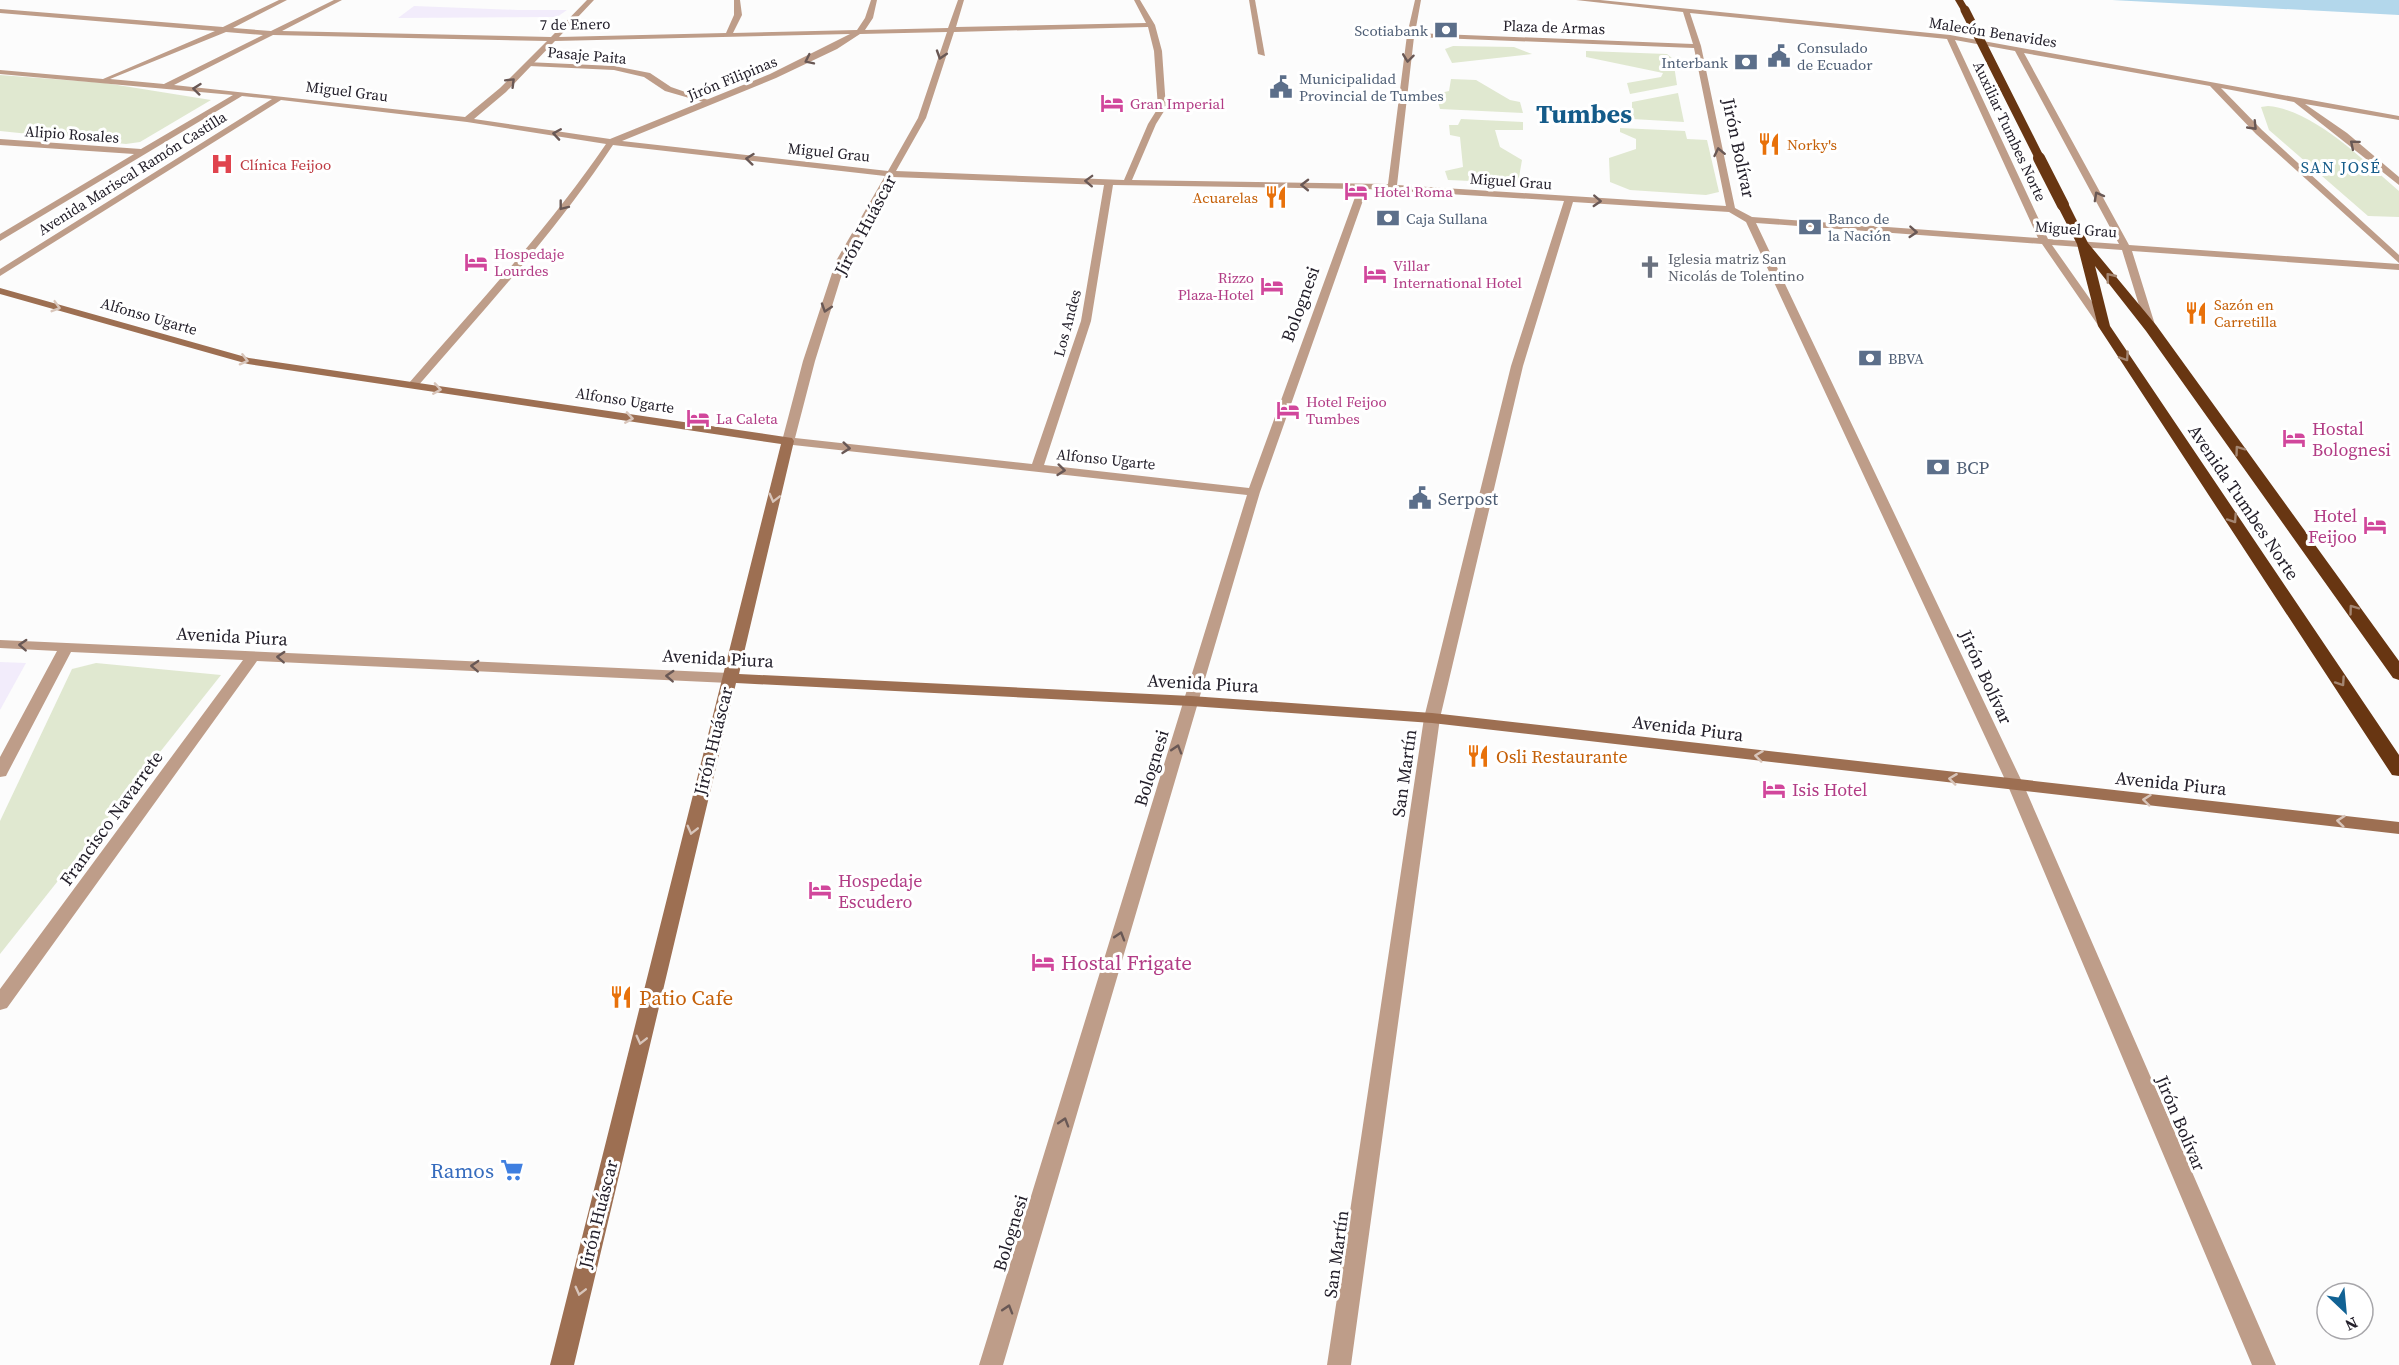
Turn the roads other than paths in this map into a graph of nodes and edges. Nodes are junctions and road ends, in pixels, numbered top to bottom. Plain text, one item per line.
1 (284, 0) edge
2 (339, 0) edge
3 (591, 0) edge
4 (737, 0) edge
5 (874, 0) edge
6 (961, 0) edge
7 (1137, 0) edge
8 (1252, 0) edge
9 (1418, 0) edge
10 (1579, 0) edge
11 (1959, 0) edge
12 (1686, 10) junction
13 (1, 12) edge
14 (1151, 26) junction
15 (950, 29) junction
16 (223, 30) junction
17 (860, 31) junction
18 (270, 33) junction
19 (729, 34) junction
20 (1411, 35) junction
21 (1950, 37) junction
22 (555, 39) junction
23 (1697, 46) junction
24 (2018, 49) junction
25 (1262, 54) dead end
26 (529, 64) junction
27 (0, 72) edge
28 (102, 80) junction
29 (2212, 84) junction
30 (167, 85) junction
31 (242, 93) junction
32 (279, 98) junction
33 (2295, 100) junction
34 (710, 102) junction
35 (2399, 118) edge
36 (467, 120) junction
37 (0, 142) edge
38 (611, 142) junction
39 (143, 152) junction
40 (892, 174) junction
41 (1109, 182) junction
42 (1127, 182) junction
43 (2399, 182) edge
44 (1363, 187) junction
45 (1392, 187) junction
46 (1569, 200) junction
47 (1731, 209) junction
48 (1750, 220) junction
49 (0, 238) edge
50 (2045, 242) junction
51 (2083, 244) junction
52 (2126, 248) junction
53 (2399, 260) edge
54 (2399, 267) edge
55 (0, 273) edge
56 (0, 291) edge
57 (2104, 326) junction
58 (2151, 328) junction
59 (413, 385) junction
60 (788, 441) junction
61 (1037, 468) junction
62 (1254, 492) junction
63 (0, 644) edge
64 (66, 648) junction
65 (253, 656) junction
66 (2399, 674) edge
67 (729, 678) junction
68 (1191, 701) junction
69 (1432, 718) junction
70 (2399, 770) edge
71 (0, 772) edge
72 (2016, 786) junction
73 (2399, 828) edge
74 (0, 1003) edge
75 (562, 1365) edge
76 (991, 1365) edge
77 (1339, 1365) edge
78 (2264, 1365) edge

1 - 16 street
2 - 18 street
3 - 22 street
4 - 19 street
5 - 17 street
6 - 15 street, Jirón Huáscar
7 - 14 street
8 - 25 street
9 - 20 street
10 - 12 street, Malecón Benavides
11 - 51 highway, Avenida Tumbes Norte, bridge
12 - 21 street, Malecón Benavides
12 - 23 street, Jirón Bolívar
13 - 16 street, 7 de Enero
14 - 15 street, 7 de Enero
14 - 42 street
15 - 17 street, 7 de Enero
15 -> 40 street, Jirón Huáscar
16 - 18 street, 7 de Enero
16 - 28 street
17 - 19 street, 7 de Enero
17 -> 34 street, Jirón Filipinas
18 - 22 street, 7 de Enero
18 - 30 street
19 - 22 street, 7 de Enero
20 - 23 street, Plaza de Armas
20 -> 45 street
21 - 24 street, Malecón Benavides
21 - 50 street, Auxiliar Tumbes Norte
22 - 26 street
47 -> 23 street, Jirón Bolívar
24 - 29 street, Malecón Benavides
52 -> 24 street
26 - 34 street, Pasaje Paita
36 -> 26 street
27 - 28 street, Miguel Grau
28 - 30 street, Miguel Grau
29 - 33 street, Malecón Benavides
29 -> 53 street
31 -> 30 street, Miguel Grau
31 - 32 street, Miguel Grau
31 - 39 street, Avenida Mariscal Ramón Castilla
32 - 36 street, Miguel Grau
32 - 55 street, Avenida Mariscal Ramón Castilla
33 - 35 street, Malecón Benavides
43 -> 33 street
34 - 38 street, Jirón Filipinas
38 -> 36 street, Miguel Grau
37 - 39 street, Alipio Rosales
40 -> 38 street, Miguel Grau
38 -> 59 street
39 - 49 street, Avenida Mariscal Ramón Castilla
41 -> 40 street, Miguel Grau
40 -> 60 street, Jirón Huáscar
41 - 42 street, Miguel Grau
41 - 61 street, Los Andes
44 -> 42 street, Miguel Grau
44 - 45 street, Miguel Grau
44 - 62 street, Bolognesi
45 - 46 street, Miguel Grau
46 -> 47 street, Miguel Grau
46 - 69 street, San Martín
47 - 48 street, Jirón Bolívar
48 -> 50 street, Miguel Grau
48 - 72 street, Jirón Bolívar
50 - 51 street, Miguel Grau
50 - 57 street, Auxiliar Tumbes Norte
51 - 52 street, Miguel Grau
51 - 57 highway, Avenida Tumbes Norte
58 -> 51 highway, Avenida Tumbes Norte
52 - 54 street, Miguel Grau
52 - 58 street
56 -> 59 main road, Alfonso Ugarte
57 -> 70 highway, Avenida Tumbes Norte
66 -> 58 highway, Avenida Tumbes Norte
59 -> 60 main road, Alfonso Ugarte
60 -> 61 street, Alfonso Ugarte
60 -> 67 main road, Jirón Huáscar
61 -> 62 street, Alfonso Ugarte
62 - 68 street, Bolognesi
64 -> 63 street, Avenida Piura
64 - 65 street, Avenida Piura
64 - 71 street
67 -> 65 street, Avenida Piura
65 - 74 street, Francisco Navarrete
67 - 68 main road, Avenida Piura
67 -> 75 main road, Jirón Huáscar
68 - 69 main road, Avenida Piura
76 -> 68 street, Bolognesi
72 -> 69 main road, Avenida Piura
69 - 77 street, San Martín
73 -> 72 main road, Avenida Piura
72 - 78 street, Jirón Bolívar

